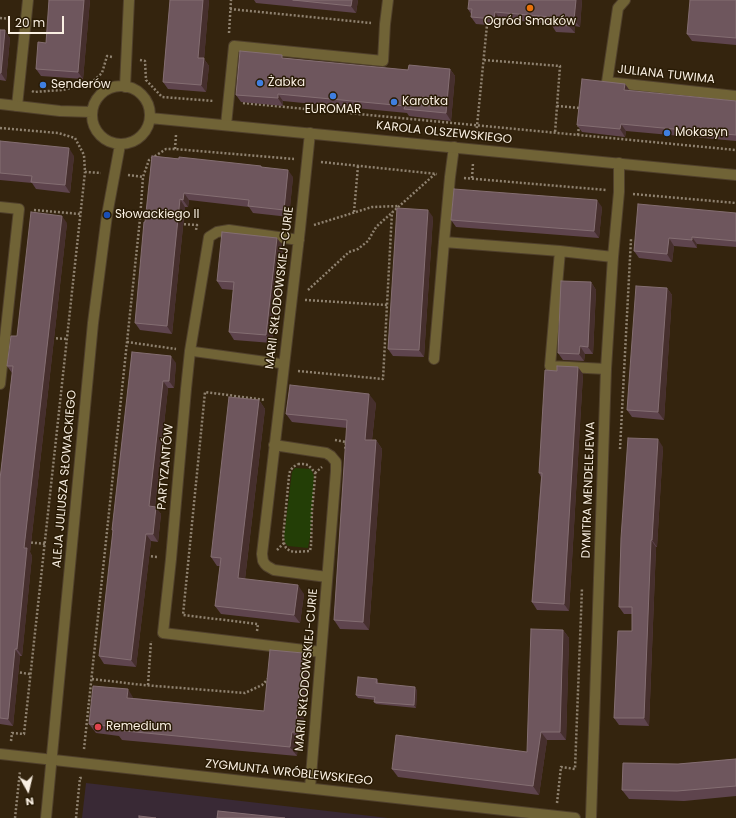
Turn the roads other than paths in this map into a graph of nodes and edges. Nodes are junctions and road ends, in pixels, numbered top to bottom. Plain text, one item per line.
1 (28, 0) edge
2 (129, 0) edge
3 (388, 0) edge
4 (625, 0) edge
5 (125, 87) junction
6 (736, 96) edge
7 (0, 104) edge
8 (18, 106) junction
9 (92, 112) junction
10 (150, 118) junction
11 (226, 125) junction
12 (310, 133) junction
13 (120, 144) junction
14 (454, 147) junction
15 (619, 163) junction
16 (736, 175) edge
17 (0, 207) edge
18 (299, 240) junction
19 (444, 242) junction
20 (560, 251) junction
21 (613, 257) junction
22 (3, 333) edge
23 (190, 351) junction
24 (434, 358) dead end
25 (284, 364) junction
26 (606, 369) junction
27 (0, 384) edge
28 (274, 445) junction
29 (328, 577) junction
30 (321, 652) junction
31 (5, 754) edge
32 (52, 759) junction
33 (310, 788) junction
34 (46, 818) edge
35 (575, 818) edge
36 (591, 818) edge

1 - 8 street
2 - 5 street
3 - 11 street
4 - 6 street, JULIANA TUWIMA
5 - 9 street
5 - 10 street
7 - 8 street
8 - 9 street
9 - 13 street
10 - 11 street, KAROLA OLSZEWSKIEGO
10 - 13 street
11 - 12 street, KAROLA OLSZEWSKIEGO
12 - 14 street, KAROLA OLSZEWSKIEGO
12 - 18 street, MARII SKŁODOWSKIEJ-CURIE
13 - 32 street, ALEJA JULIUSZA SŁOWACKIEGO
14 - 15 street, KAROLA OLSZEWSKIEGO
14 - 19 street
15 - 16 street, KAROLA OLSZEWSKIEGO
15 - 21 street, DYMITRA MENDELEJEWA
17 - 22 street
18 - 23 street, PARTYZANTÓW
18 - 25 street, MARII SKŁODOWSKIEJ-CURIE
19 - 20 street
19 - 24 street
20 - 21 street
20 - 26 street
21 - 26 street, DYMITRA MENDELEJEWA
22 - 27 street
23 - 25 lane
23 - 30 street, PARTYZANTÓW
25 - 28 street, MARII SKŁODOWSKIEJ-CURIE
26 - 36 street, DYMITRA MENDELEJEWA
28 - 29 street, MARII SKŁODOWSKIEJ-CURIE
28 - 29 street, MARII SKŁODOWSKIEJ-CURIE
29 - 30 street, MARII SKŁODOWSKIEJ-CURIE
30 - 33 street, MARII SKŁODOWSKIEJ-CURIE
31 - 32 street, ZYGMUNTA WRÓBLEWSKIEGO
32 - 33 street, ZYGMUNTA WRÓBLEWSKIEGO
32 - 34 street, ALEJA JULIUSZA SŁOWACKIEGO
33 - 35 street, ZYGMUNTA WRÓBLEWSKIEGO

